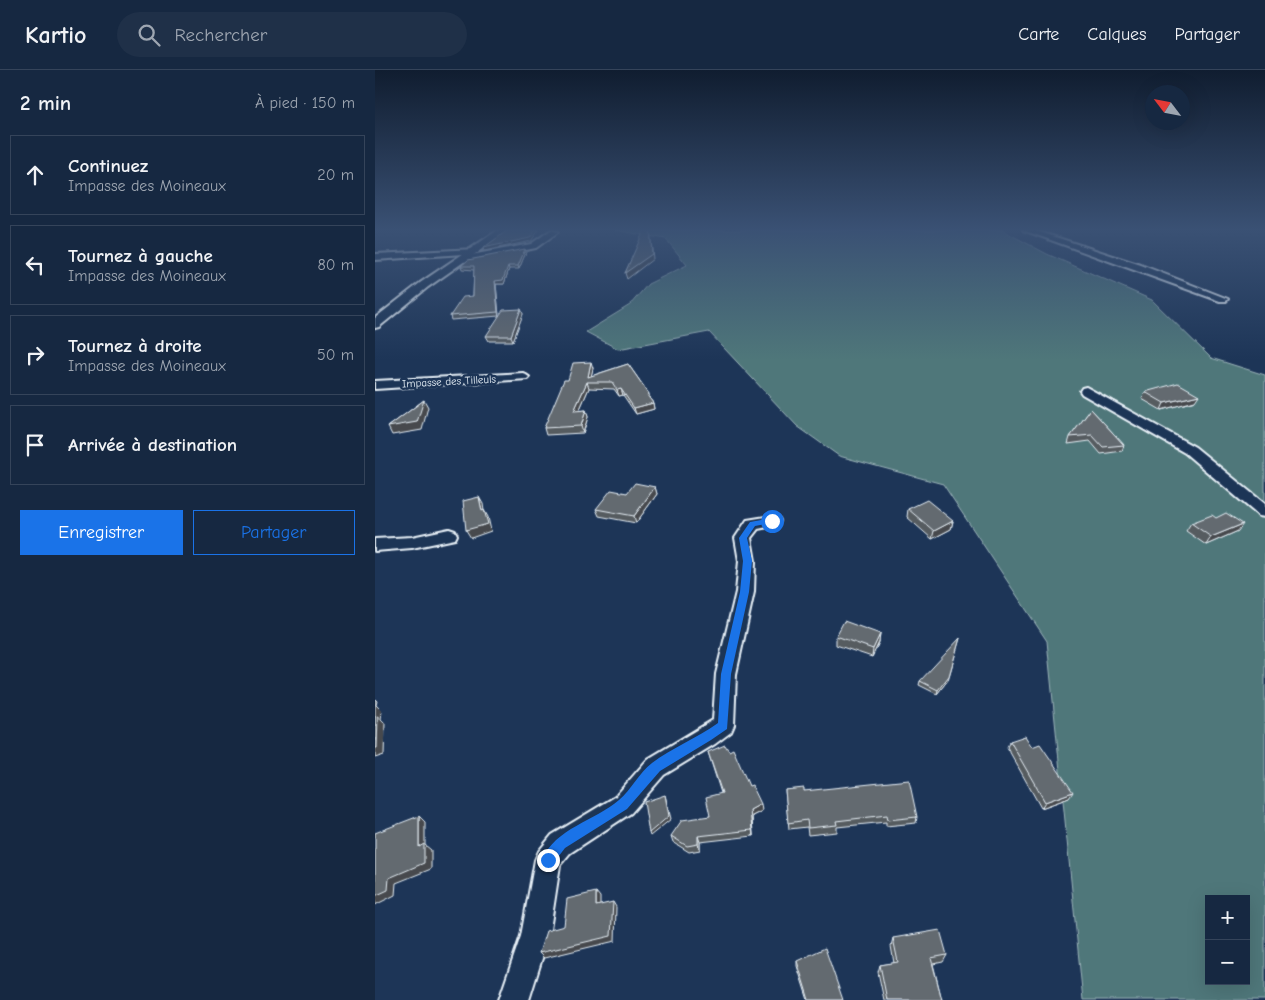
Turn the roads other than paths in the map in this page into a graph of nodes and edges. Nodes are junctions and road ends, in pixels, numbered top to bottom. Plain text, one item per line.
1 (441, 273) edge
2 (1155, 273) edge
3 (1223, 299) dead end
4 (375, 324) edge
5 (523, 377) dead end
6 (375, 385) edge
7 (1086, 391) dead end
8 (1265, 512) edge
9 (772, 521) dead end
10 (449, 535) dead end
11 (375, 545) edge
12 (514, 1000) edge

1 - 4 street
2 - 3 street
5 - 6 street, Impasse des Tilleuls
7 - 8 street
9 - 12 street
10 - 11 street

